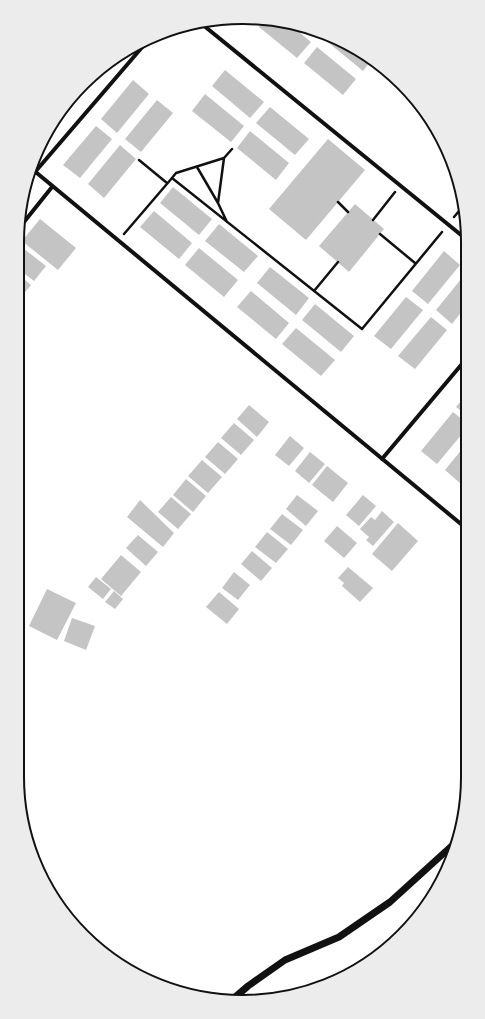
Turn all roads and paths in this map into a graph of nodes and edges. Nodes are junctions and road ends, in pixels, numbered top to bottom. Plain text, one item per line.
1 (206, 27) edge
2 (140, 50) edge
3 (232, 149) dead end
4 (224, 158) junction
5 (139, 160) dead end
6 (38, 166) edge
7 (197, 167) junction
8 (36, 173) edge
9 (172, 178) junction
10 (167, 183) junction
11 (401, 186) junction
12 (52, 187) junction
13 (338, 202) dead end
14 (218, 203) junction
15 (459, 211) edge
16 (348, 212) dead end
17 (373, 220) dead end
18 (25, 221) edge
19 (227, 222) junction
20 (448, 224) junction
21 (380, 234) dead end
22 (461, 236) edge
23 (119, 241) junction
24 (338, 262) dead end
25 (415, 263) junction
26 (314, 291) junction
27 (461, 364) edge
28 (382, 459) junction
29 (461, 524) edge
30 (448, 849) edge
31 (238, 995) edge

1 - 11 street
2 - 6 street
3 - 4 path
4 - 7 path
4 - 14 path
5 - 10 path
7 - 9 path
7 - 14 path
8 - 12 street
9 - 10 path
9 - 19 path
10 - 23 path
11 - 17 path
11 - 20 street
12 - 18 street
12 - 23 street
13 - 16 path
14 - 19 path
15 - 20 path
19 - 26 path
20 - 22 street
20 - 25 path
21 - 25 path
23 - 28 street
24 - 26 path
25 - 26 path
27 - 28 street
28 - 29 street
30 - 31 street

